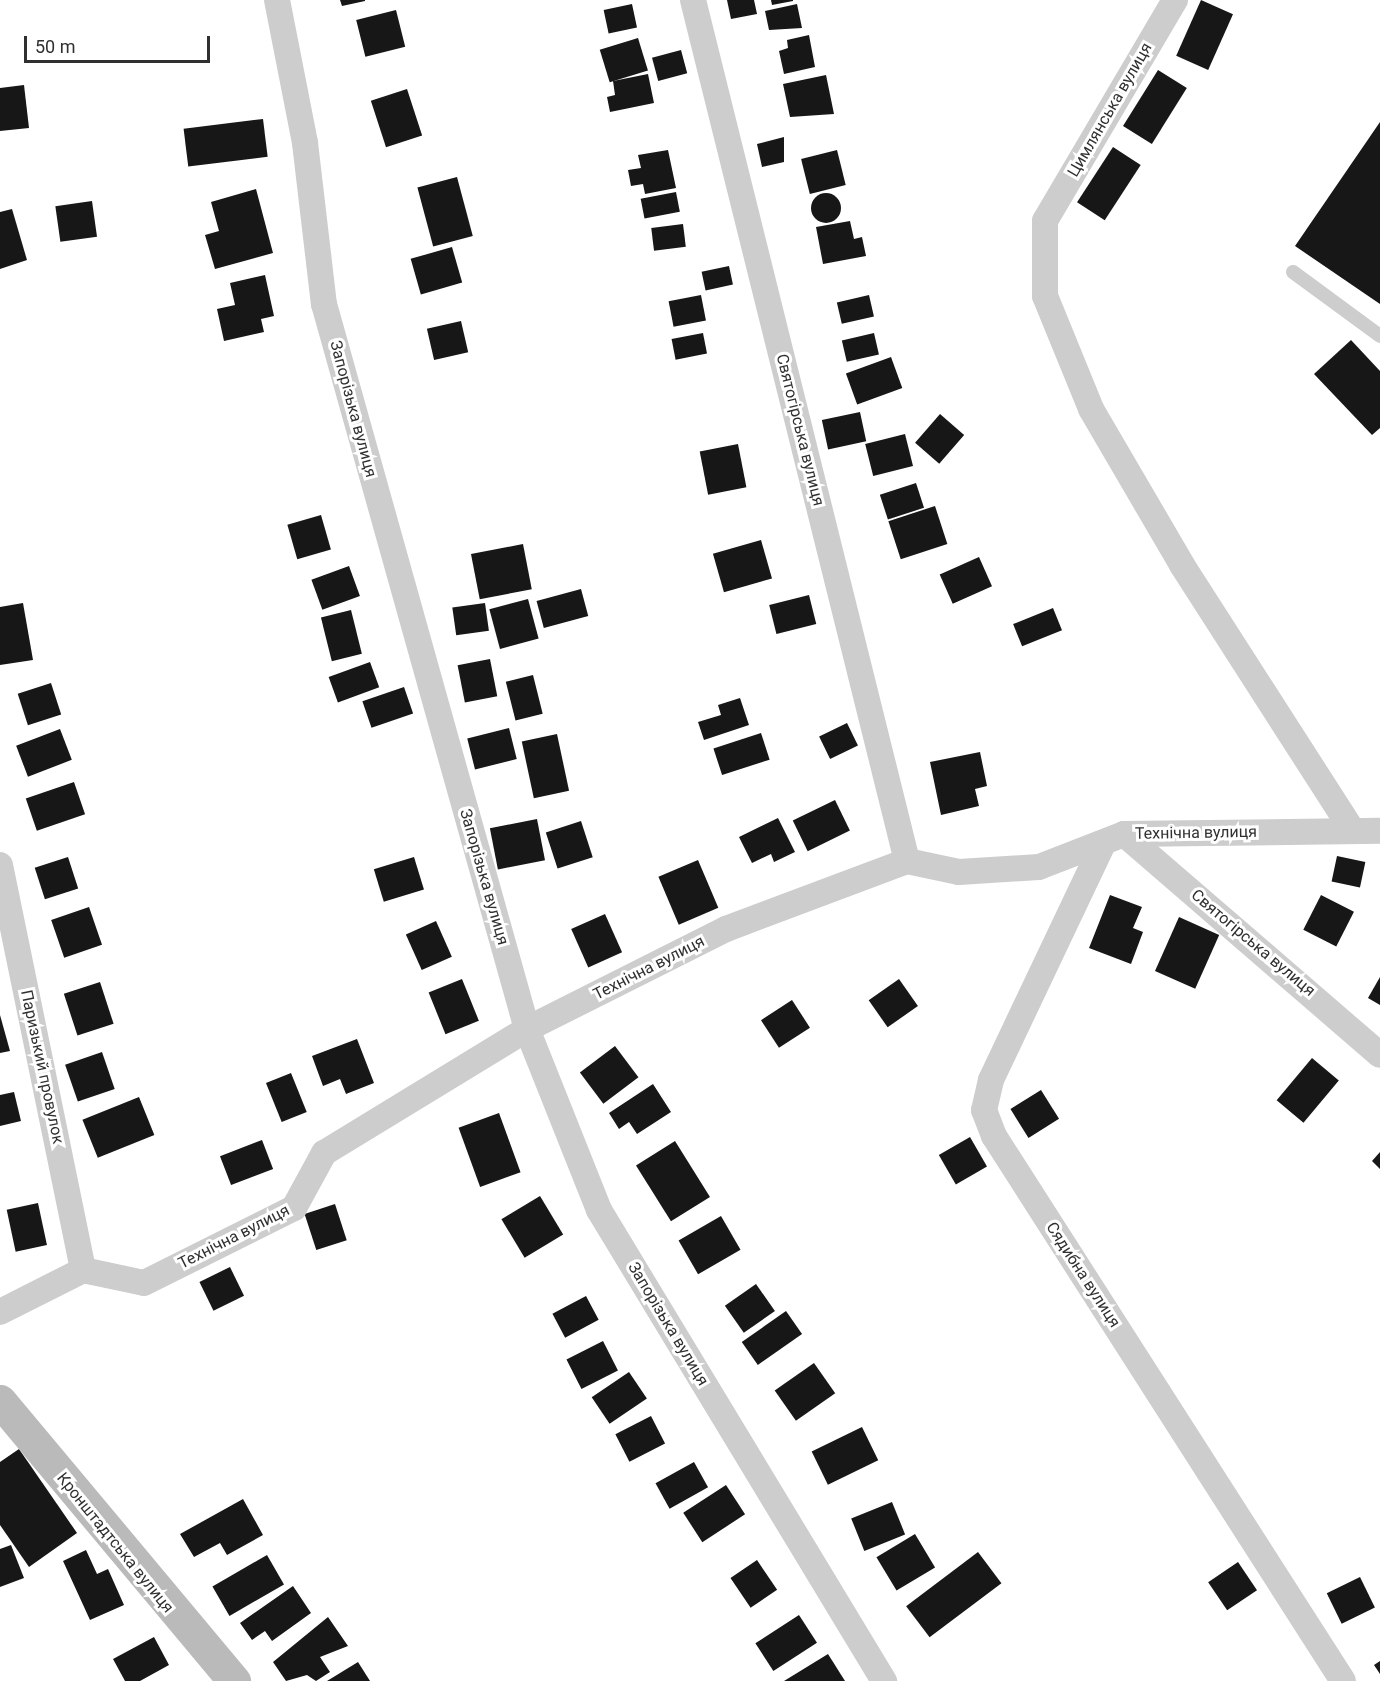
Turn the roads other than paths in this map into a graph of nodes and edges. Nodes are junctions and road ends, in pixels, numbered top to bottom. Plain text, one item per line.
1 (278, 0) edge
2 (693, 0) edge
3 (1175, 0) edge
4 (1293, 272) dead end
5 (1380, 336) edge
6 (1352, 830) junction
7 (1380, 831) edge
8 (1113, 840) junction
9 (907, 861) junction
10 (0, 865) edge
11 (527, 1029) junction
12 (1380, 1055) edge
13 (83, 1269) junction
14 (0, 1312) edge
15 (0, 1401) edge
16 (234, 1681) edge
17 (884, 1681) edge
18 (1343, 1681) edge

1 - 11 street, Запорізька вулиця
2 - 9 street, Святогірська вулиця
3 - 6 street, Цимлянська вулиця
4 - 5 lane
6 - 7 street, Технічна вулиця
6 - 8 street, Технічна вулиця
8 - 9 street, Технічна вулиця
8 - 12 street, Святогірська вулиця
8 - 18 street, Сядибна вулиця
9 - 11 street, Технічна вулиця
10 - 13 street, Паризький провулок
11 - 13 street, Технічна вулиця
11 - 17 street, Запорізька вулиця
13 - 14 street
15 - 16 street, Кронштадтська вулиця

